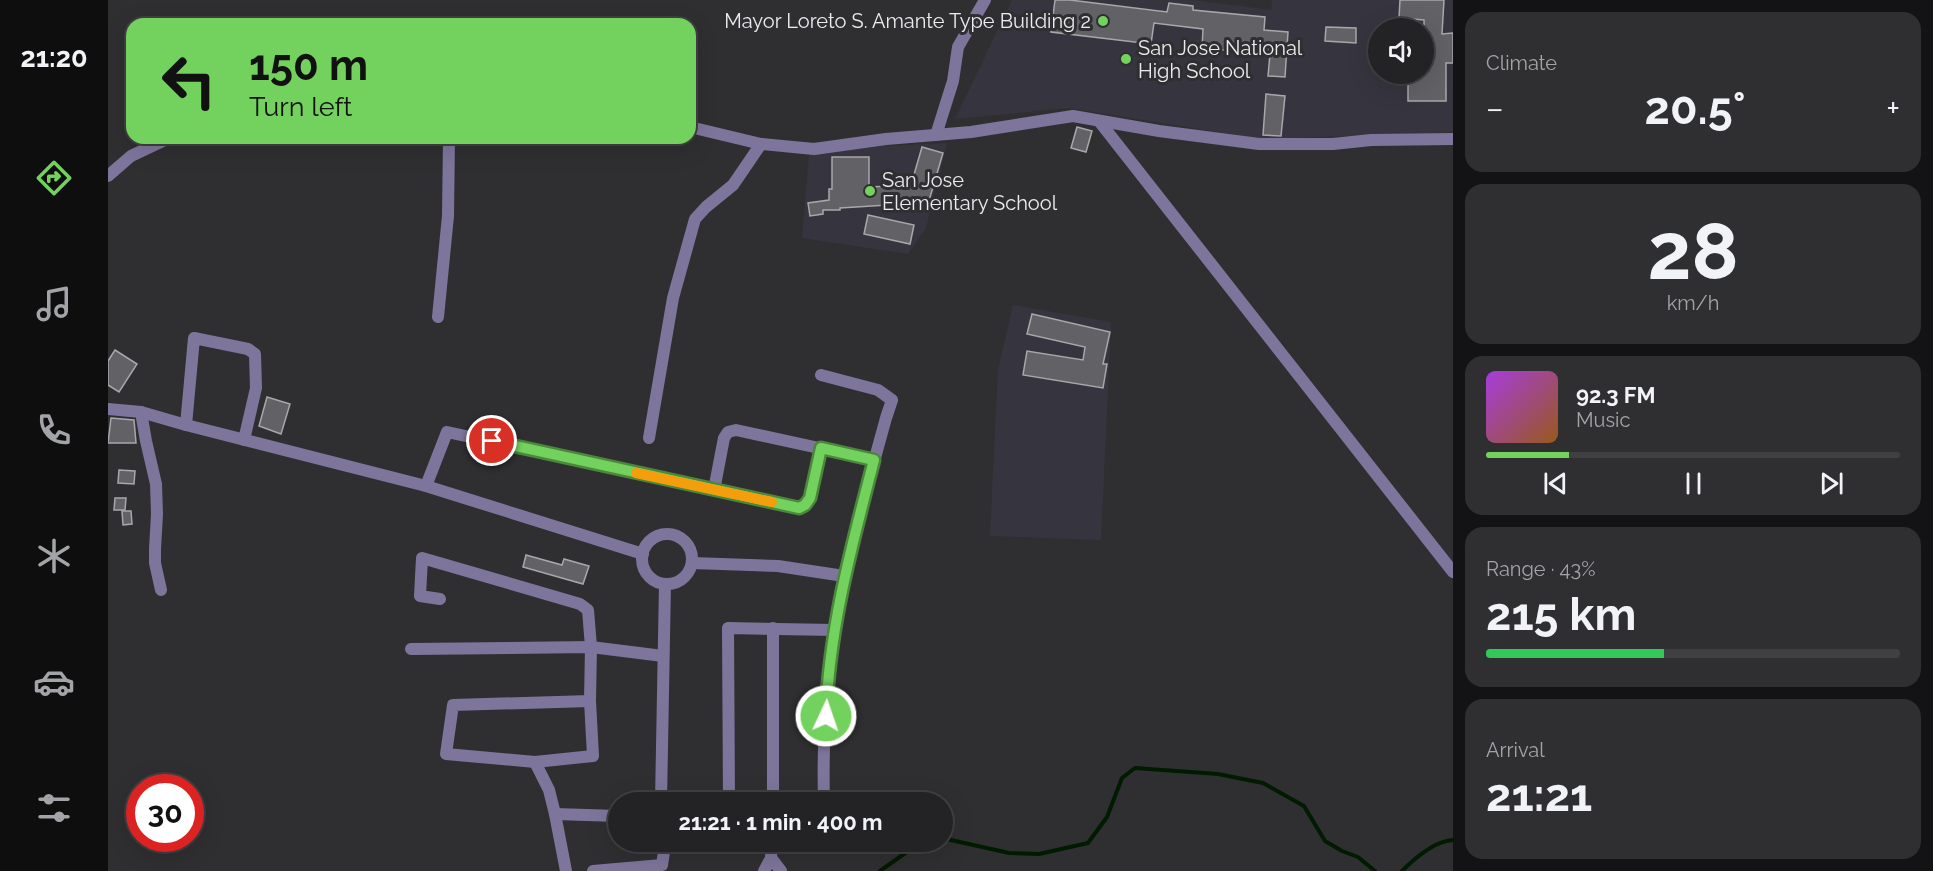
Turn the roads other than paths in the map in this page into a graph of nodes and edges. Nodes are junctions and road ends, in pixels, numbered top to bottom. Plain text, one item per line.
1 (985, 0) edge
2 (1100, 121) junction
3 (696, 128) edge
4 (936, 135) junction
5 (1453, 139) edge
6 (156, 144) edge
7 (449, 144) edge
8 (761, 144) junction
9 (108, 176) edge
10 (438, 317) dead end
11 (821, 375) dead end
12 (108, 409) edge
13 (141, 412) junction
14 (186, 425) junction
15 (649, 438) dead end
16 (244, 440) junction
17 (821, 448) junction
18 (874, 460) junction
19 (426, 486) junction
20 (714, 490) junction
21 (643, 554) junction
22 (692, 563) junction
23 (1453, 572) edge
24 (844, 576) junction
25 (665, 584) junction
26 (161, 590) dead end
27 (440, 599) dead end
28 (773, 628) junction
29 (834, 630) junction
30 (591, 647) junction
31 (411, 649) dead end
32 (663, 656) junction
33 (590, 701) junction
34 (535, 762) junction
35 (661, 792) edge
36 (729, 792) edge
37 (773, 792) edge
38 (824, 792) edge
39 (555, 814) junction
40 (608, 816) edge
41 (664, 852) edge
42 (771, 852) edge
43 (771, 858) junction
44 (566, 871) edge
45 (593, 871) edge
46 (764, 871) edge
47 (781, 871) edge

1 - 4 street
2 - 4 street
2 - 5 street
2 - 23 street
3 - 8 street
4 - 8 street
6 - 9 street
7 - 10 street
8 - 15 street
11 - 18 street
12 - 13 street
13 - 14 street
13 - 26 street
14 - 16 street
14 - 16 street
16 - 19 street
17 - 18 street
17 - 20 street
17 - 20 street
18 - 24 street
19 - 20 street
19 - 21 street
21 - 22 street
21 - 25 street
22 - 24 street
22 - 25 street
24 - 29 street
25 - 32 street
27 - 30 street
28 - 29 street
28 - 36 street
28 - 37 street
29 - 38 street
30 - 31 street
30 - 32 street
30 - 33 street
32 - 35 street
33 - 34 street
33 - 34 street
34 - 39 street
39 - 40 street
39 - 44 street
41 - 45 street
42 - 43 street
43 - 46 street
43 - 47 street

